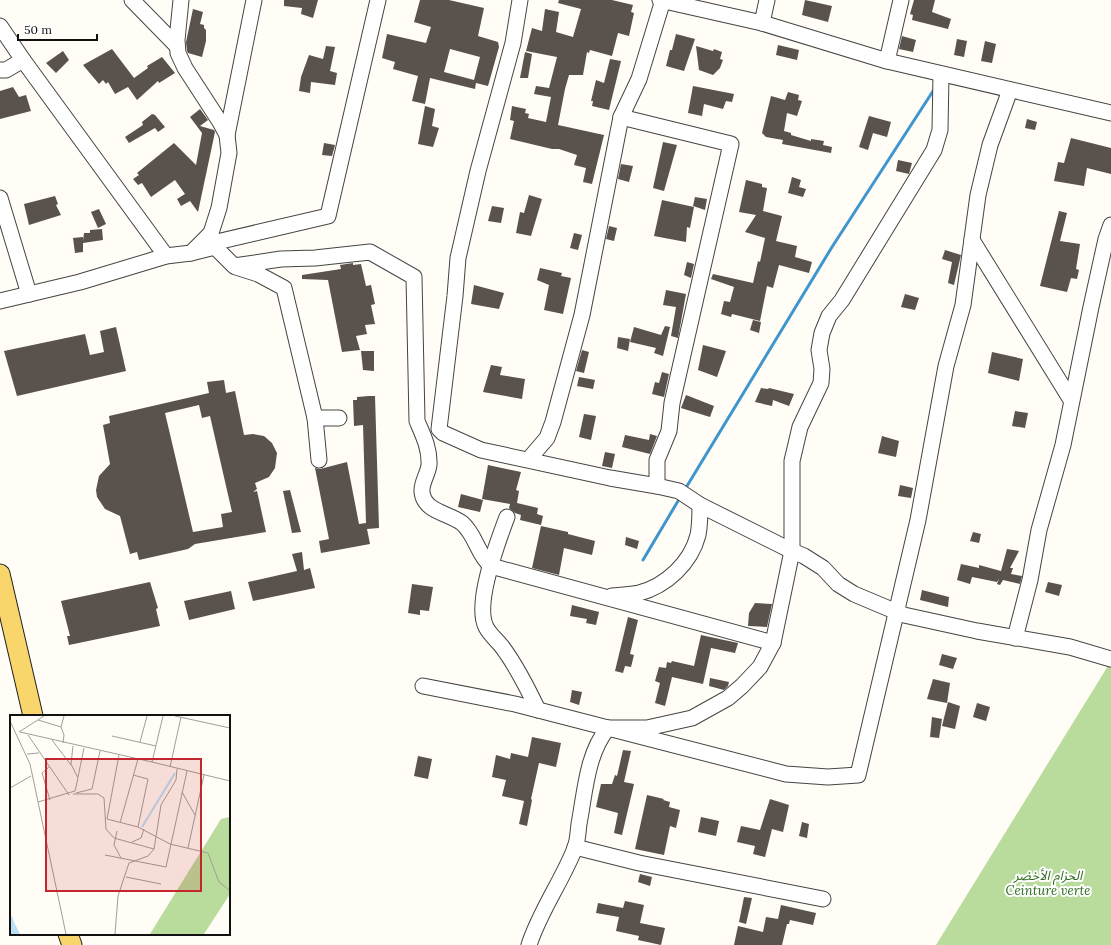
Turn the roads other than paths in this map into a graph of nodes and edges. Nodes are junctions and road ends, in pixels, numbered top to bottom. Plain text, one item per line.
1 (132, 0) edge
2 (181, 0) edge
3 (254, 0) edge
4 (378, 0) edge
5 (520, 0) edge
6 (662, 0) edge
7 (767, 0) edge
8 (901, 0) edge
9 (762, 23) junction
10 (0, 26) edge
11 (177, 46) junction
12 (23, 60) junction
13 (887, 61) junction
14 (0, 70) edge
15 (941, 74) junction
16 (1010, 90) junction
17 (1111, 113) edge
18 (621, 117) junction
19 (227, 135) junction
20 (0, 198) edge
21 (1111, 225) edge
22 (972, 240) junction
23 (195, 249) junction
24 (166, 256) junction
25 (234, 266) junction
26 (29, 294) junction
27 (0, 301) edge
28 (1071, 400) junction
29 (315, 418) junction
30 (339, 418) dead end
31 (529, 459) junction
32 (319, 460) dead end
33 (657, 486) junction
34 (700, 505) junction
35 (507, 517) dead end
36 (792, 551) junction
37 (491, 566) junction
38 (0, 574) edge
39 (603, 597) junction
40 (896, 613) junction
41 (0, 625) edge
42 (1016, 638) junction
43 (773, 643) junction
44 (1111, 659) edge
45 (423, 686) dead end
46 (538, 710) junction
47 (21, 715) edge
48 (33, 715) edge
49 (608, 728) junction
50 (575, 847) junction
51 (823, 898) dead end
52 (68, 935) edge
53 (74, 935) edge
54 (72, 945) edge
55 (75, 945) edge
56 (529, 945) edge

1 - 11 street
2 - 11 street
3 - 19 street
4 - 23 street
5 - 31 street
6 - 9 street
6 - 18 street
7 - 9 street
8 - 13 street
9 - 13 street
10 - 12 street
11 - 19 street
12 - 14 street
12 - 24 street
13 - 15 street
15 - 16 street
15 - 36 street
16 - 17 street
16 - 22 street
18 - 31 street
18 - 33 street
19 - 23 street
20 - 26 street
21 - 28 street
22 - 28 street
22 - 40 street
23 - 24 street
23 - 25 street
24 - 26 street
25 - 29 street
25 - 37 street
26 - 27 street
28 - 42 street
29 - 30 street
29 - 32 street
31 - 33 street
33 - 34 street
34 - 36 street
34 - 39 street
35 - 37 street
36 - 40 street
36 - 43 street
37 - 39 street
37 - 46 street
38 - 48 main road
39 - 43 street
40 - 42 street
40 - 49 street
41 - 47 main road
42 - 44 street
43 - 49 street
45 - 46 street
46 - 49 street
49 - 50 street
50 - 51 street
50 - 56 street
52 - 54 main road
53 - 55 main road

